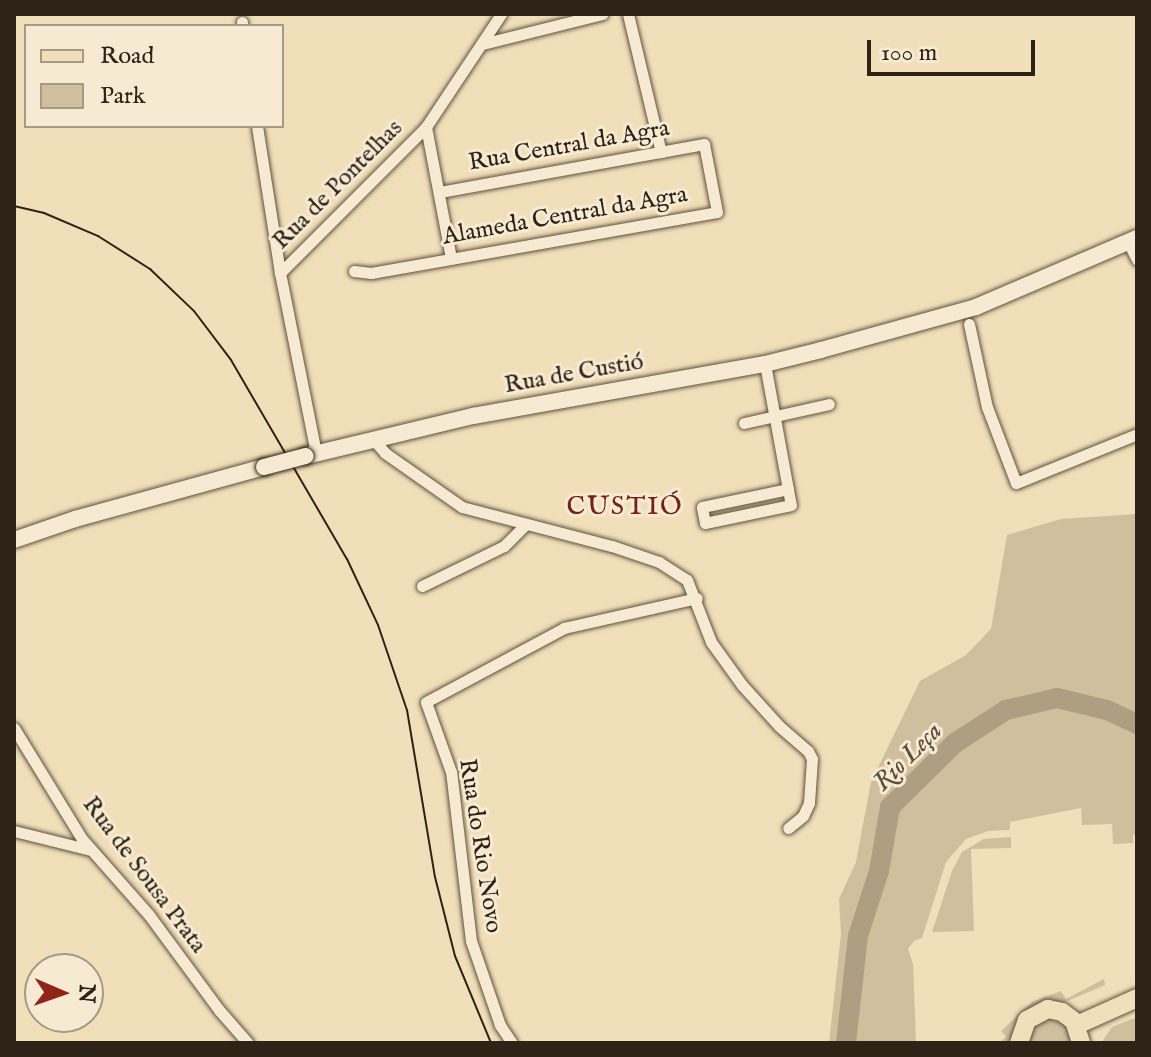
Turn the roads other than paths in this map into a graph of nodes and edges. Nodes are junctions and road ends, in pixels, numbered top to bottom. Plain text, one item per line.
1 (501, 14) edge
2 (602, 14) edge
3 (628, 14) edge
4 (482, 44) junction
5 (426, 127) junction
6 (257, 128) edge
7 (704, 144) joint
8 (661, 152) junction
9 (441, 192) junction
10 (1132, 240) edge
11 (451, 258) junction
12 (1137, 260) edge
13 (354, 271) dead end
14 (280, 273) junction
15 (969, 324) dead end
16 (765, 364) junction
17 (829, 404) dead end
18 (774, 417) junction
19 (744, 423) dead end
20 (1137, 434) edge
21 (373, 439) junction
22 (311, 454) junction
23 (788, 489) junction
24 (526, 524) junction
25 (14, 540) edge
26 (422, 586) dead end
27 (697, 598) junction
28 (14, 728) edge
29 (788, 828) dead end
30 (14, 831) edge
31 (93, 851) junction
32 (1137, 998) edge
33 (1079, 1034) edge
34 (1018, 1041) edge
35 (248, 1043) edge
36 (512, 1043) edge

1 - 4 street, Rua de Pontelhas
2 - 4 street
3 - 8 street
4 - 5 street, Rua de Pontelhas
5 - 9 street
5 - 14 street, Rua de Pontelhas
6 - 14 street
7 - 8 street, Rua Central da Agra
7 - 11 street, Alameda Central da Agra
8 - 9 street, Rua Central da Agra
9 - 11 street
10 - 12 street
10 - 16 main road, Rua de Custió
11 - 13 street, Alameda Central da Agra
14 - 22 street, Rua de Pontelhas
15 - 20 street
16 - 18 street
16 - 21 main road, Rua de Custió
17 - 18 street
18 - 19 street
18 - 23 street
21 - 22 main road, Rua de Custió
21 - 24 street
22 - 25 main road, Rua de Custió, bridge
23 - 23 street
24 - 26 street
24 - 27 street
27 - 29 street
27 - 36 street, Rua do Rio Novo
28 - 31 street, Rua de Sousa Prata
30 - 31 street
31 - 35 street, Rua de Sousa Prata
32 - 33 main road
33 - 34 main road

